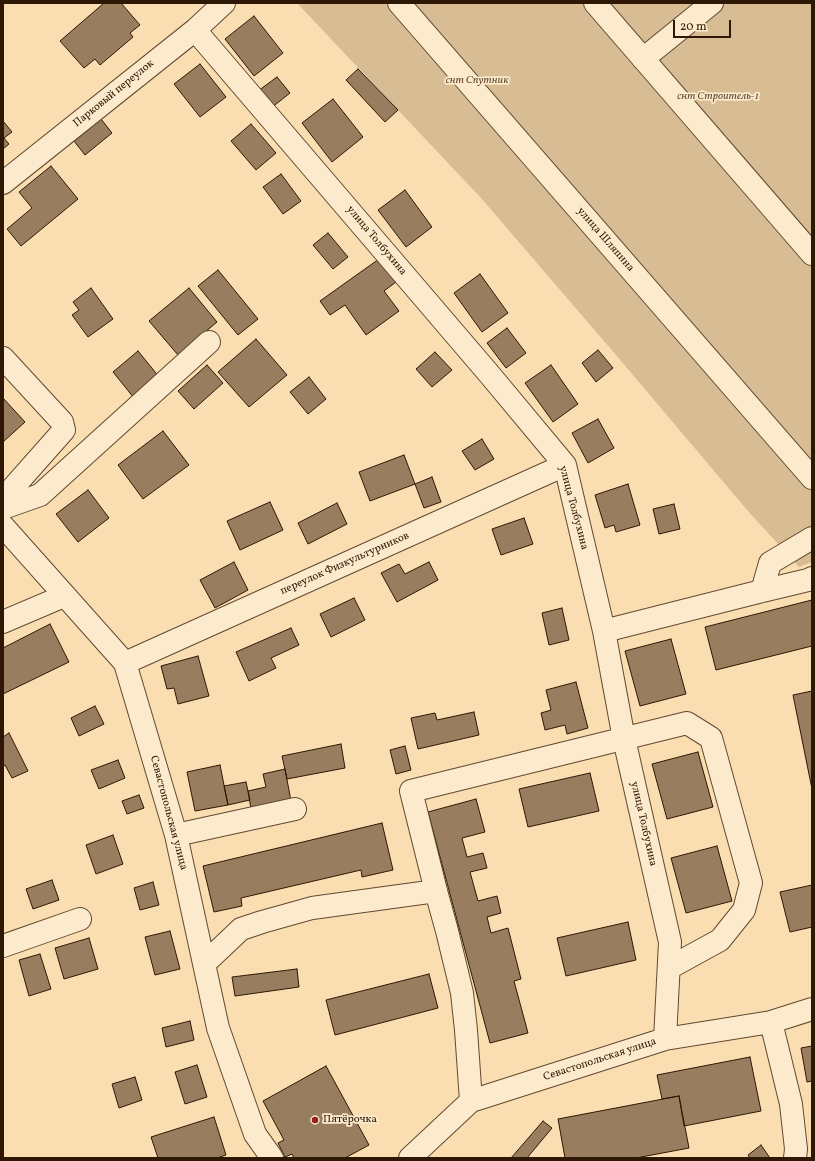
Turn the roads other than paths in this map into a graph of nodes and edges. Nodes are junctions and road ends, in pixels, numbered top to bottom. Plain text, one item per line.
1 (224, 3) edge
2 (399, 3) edge
3 (595, 3) edge
4 (712, 3) edge
5 (195, 30) junction
6 (643, 59) junction
7 (3, 183) edge
8 (812, 254) edge
9 (209, 342) dead end
10 (3, 358) edge
11 (565, 465) junction
12 (812, 478) edge
13 (3, 499) edge
14 (3, 508) edge
15 (3, 526) edge
16 (812, 538) edge
17 (812, 578) edge
18 (762, 591) junction
19 (64, 596) junction
20 (3, 622) edge
21 (604, 631) junction
22 (125, 663) junction
23 (624, 739) junction
24 (296, 809) dead end
25 (176, 834) junction
26 (436, 890) junction
27 (80, 919) dead end
28 (3, 946) edge
29 (204, 964) junction
30 (669, 968) junction
31 (812, 1009) edge
32 (771, 1022) junction
33 (665, 1039) junction
34 (471, 1101) junction
35 (272, 1158) edge
36 (410, 1158) edge
37 (795, 1158) edge

1 - 5 street, Парковый переулок
2 - 12 street, улица Шляпина
3 - 6 street
4 - 6 street
5 - 7 street, Парковый переулок
5 - 11 street, улица Толбухина
6 - 8 street
9 - 14 street
10 - 13 street
11 - 21 street, улица Толбухина
11 - 22 street, переулок Физкультурников
15 - 19 street, Севастопольская улица
16 - 18 street
17 - 18 street
18 - 21 street
19 - 20 street
19 - 22 street, Севастопольская улица
21 - 23 street, улица Толбухина
22 - 25 street, Севастопольская улица
23 - 26 street
23 - 30 street, улица Толбухина
23 - 30 street
24 - 25 street
25 - 29 street, Севастопольская улица
26 - 29 street
26 - 34 street
27 - 28 street
29 - 35 street, Севастопольская улица
30 - 33 street, улица Толбухина
31 - 32 street, Севастопольская улица
32 - 33 street, Севастопольская улица
32 - 37 street
33 - 34 street, Севастопольская улица
34 - 36 street, Севастопольская улица

